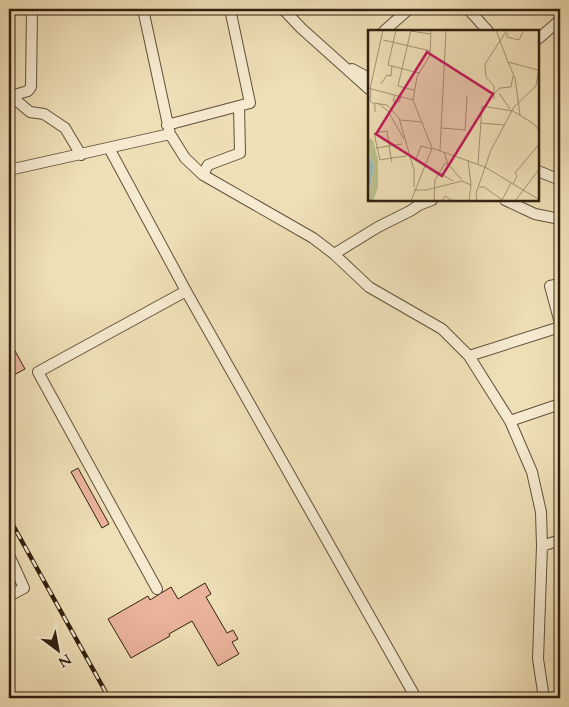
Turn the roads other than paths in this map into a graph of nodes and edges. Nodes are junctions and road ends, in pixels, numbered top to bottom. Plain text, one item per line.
1 (32, 9) edge
2 (143, 9) edge
3 (230, 9) edge
4 (283, 9) edge
5 (409, 9) edge
6 (468, 9) edge
7 (560, 20) edge
8 (385, 30) edge
9 (487, 30) edge
10 (539, 39) edge
11 (340, 62) junction
12 (368, 77) edge
13 (368, 88) edge
14 (10, 96) edge
15 (239, 107) junction
16 (168, 129) junction
17 (110, 148) junction
18 (82, 155) junction
19 (9, 170) edge
20 (539, 171) edge
21 (203, 175) junction
22 (560, 180) edge
23 (429, 201) edge
24 (507, 201) edge
25 (560, 219) edge
26 (334, 254) junction
27 (560, 284) edge
28 (186, 291) junction
29 (560, 323) edge
30 (560, 327) edge
31 (470, 356) junction
32 (560, 404) edge
33 (510, 422) junction
34 (560, 540) edge
35 (542, 546) junction
36 (9, 555) edge
37 (157, 589) dead end
38 (9, 596) edge
39 (416, 698) edge
40 (544, 698) edge

1 - 14 street
2 - 16 street
3 - 15 street
4 - 11 street
5 - 8 street
6 - 9 street
7 - 10 street
11 - 12 street
11 - 13 street
14 - 18 street
15 - 16 street
15 - 21 street
16 - 17 street
16 - 21 street
17 - 18 street
17 - 28 street
18 - 19 street
20 - 22 street
21 - 26 street
23 - 26 street
24 - 25 street
26 - 31 street
27 - 29 street
28 - 37 street
28 - 39 street
30 - 31 street
31 - 33 street
32 - 33 street
33 - 35 street
34 - 35 street
35 - 40 street
36 - 38 street

